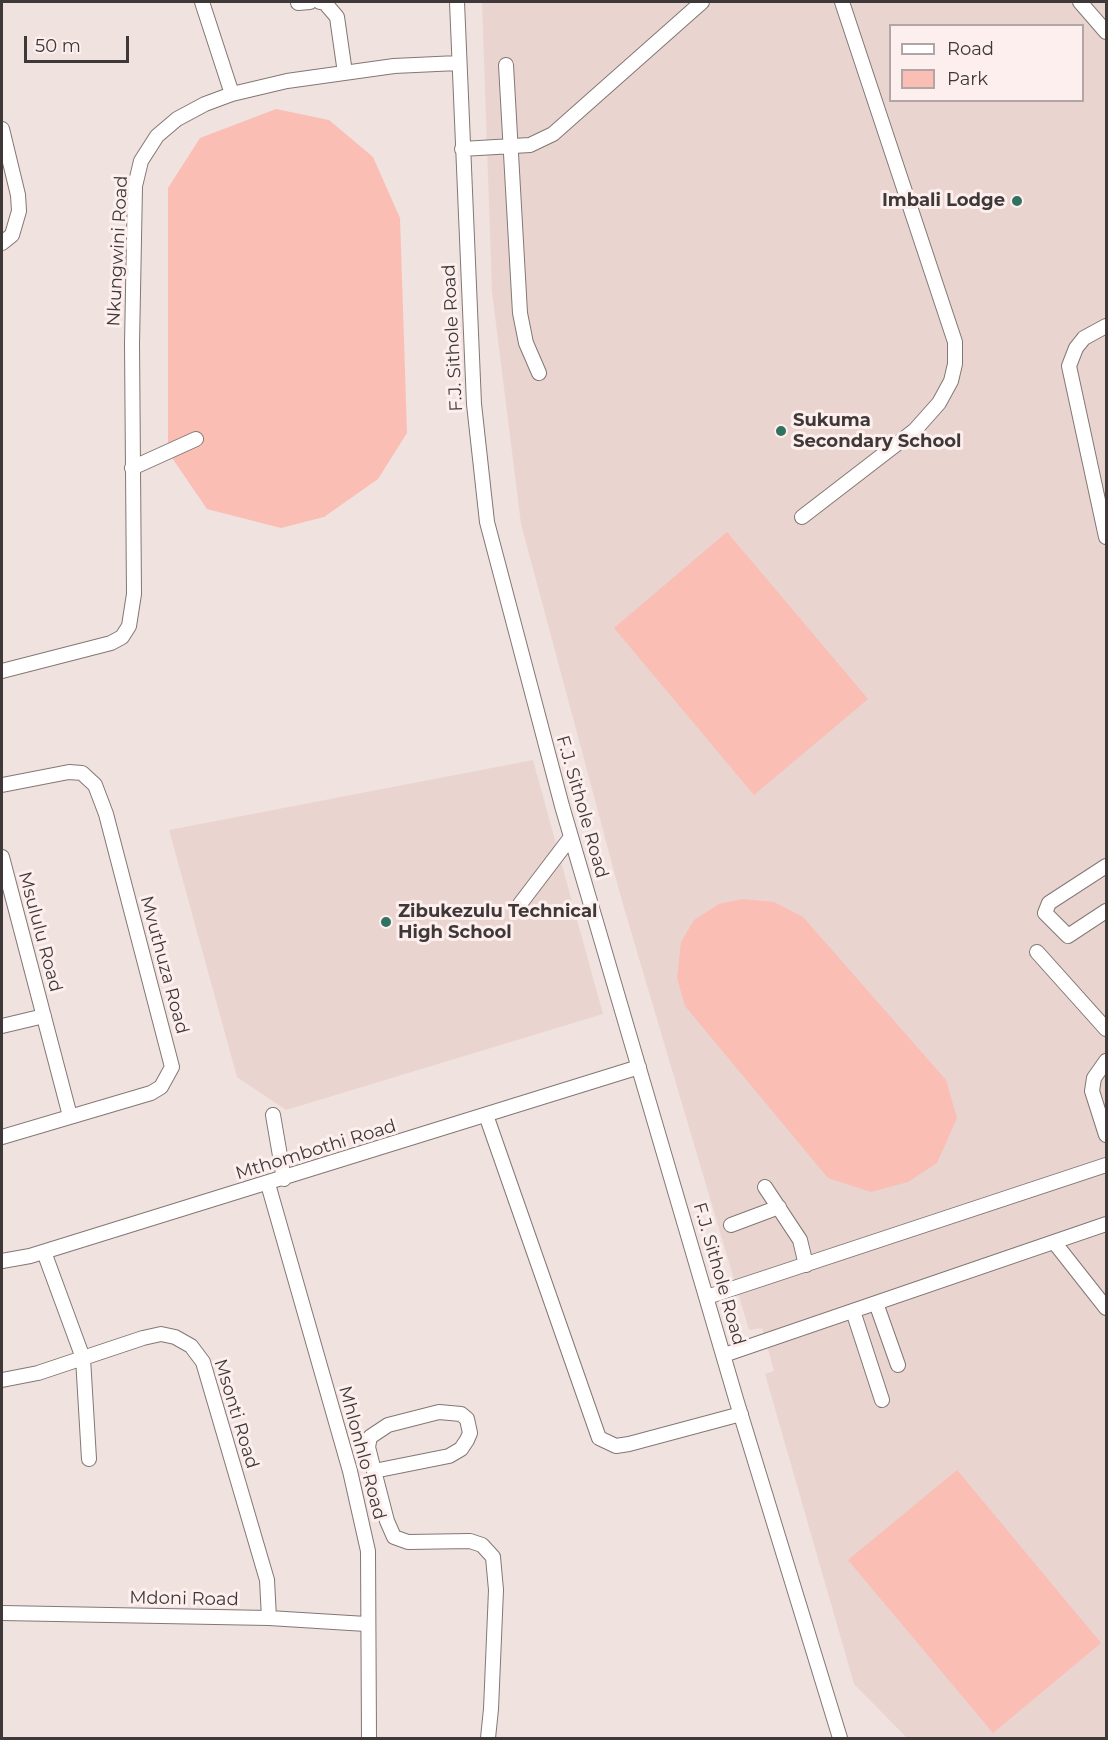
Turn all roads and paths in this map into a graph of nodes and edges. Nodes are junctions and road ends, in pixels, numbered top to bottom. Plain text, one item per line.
1 (202, 2) edge
2 (320, 2) edge
3 (458, 2) edge
4 (702, 2) edge
5 (842, 2) edge
6 (1080, 2) edge
7 (1107, 32) edge
8 (458, 63) junction
9 (506, 65) dead end
10 (345, 73) junction
11 (232, 94) junction
12 (2, 129) edge
13 (508, 148) junction
14 (462, 149) junction
15 (2, 243) edge
16 (1107, 326) edge
17 (539, 373) dead end
18 (196, 439) dead end
19 (132, 468) junction
20 (802, 517) dead end
21 (1107, 537) edge
22 (2, 671) edge
23 (2, 785) edge
24 (572, 837) junction
25 (2, 857) edge
26 (1107, 866) edge
27 (520, 904) dead end
28 (1107, 911) edge
29 (1037, 952) dead end
30 (44, 1016) junction
31 (2, 1026) edge
32 (1107, 1029) edge
33 (1107, 1061) edge
34 (639, 1067) junction
35 (273, 1115) dead end
36 (486, 1115) junction
37 (70, 1116) junction
38 (1107, 1135) edge
39 (2, 1137) edge
40 (1107, 1165) edge
41 (284, 1179) junction
42 (268, 1184) junction
43 (765, 1187) dead end
44 (779, 1207) junction
45 (1107, 1224) edge
46 (731, 1225) dead end
47 (1054, 1242) junction
48 (44, 1252) junction
49 (2, 1261) edge
50 (806, 1265) junction
51 (707, 1298) junction
52 (876, 1303) junction
53 (1107, 1308) edge
54 (853, 1311) junction
55 (724, 1355) junction
56 (83, 1358) junction
57 (898, 1365) dead end
58 (2, 1380) edge
59 (882, 1400) dead end
60 (741, 1414) junction
61 (89, 1459) dead end
62 (374, 1471) junction
63 (2, 1613) edge
64 (269, 1618) junction
65 (366, 1624) junction
66 (369, 1738) edge
67 (488, 1738) edge
68 (840, 1738) edge

1 - 11 street
2 - 10 street
3 - 8 street, F.J. Sithole Road
4 - 13 street
5 - 20 street
6 - 7 street
8 - 10 street, Nkungwini Road
8 - 14 street, F.J. Sithole Road
9 - 13 street
10 - 11 street, Nkungwini Road
11 - 19 street, Nkungwini Road
12 - 15 street
13 - 14 street
13 - 17 street
14 - 24 street, F.J. Sithole Road
16 - 21 street
18 - 19 street
19 - 22 street, Nkungwini Road
23 - 37 street, Mvuthuza Road
24 - 27 street
24 - 34 street, F.J. Sithole Road
25 - 30 street, Msululu Road
26 - 28 street
29 - 32 street
30 - 31 street, Msululu Road
30 - 37 street, Msululu Road
33 - 38 street
34 - 36 street, Mthombothi Road
34 - 51 street, F.J. Sithole Road
35 - 41 street
36 - 41 street, Mthombothi Road
36 - 60 street
37 - 39 street, Mvuthuza Road
40 - 50 street
41 - 42 street, Mthombothi Road
42 - 48 street, Mthombothi Road
42 - 65 street, Mhlonhlo Road
43 - 44 street
44 - 46 street
44 - 50 street
45 - 47 street
47 - 52 street
47 - 53 street
48 - 49 street, Mthombothi Road
48 - 56 street
50 - 51 street
51 - 55 street, F.J. Sithole Road
52 - 54 street
52 - 57 street
54 - 55 street
54 - 59 street
55 - 60 street, F.J. Sithole Road
56 - 58 street, Msonti Road
56 - 61 street
56 - 64 street, Msonti Road
60 - 68 street, F.J. Sithole Road
62 - 62 street
62 - 67 street
63 - 64 street, Mdoni Road
64 - 65 street, Mdoni Road
65 - 66 street, Mhlonhlo Road

